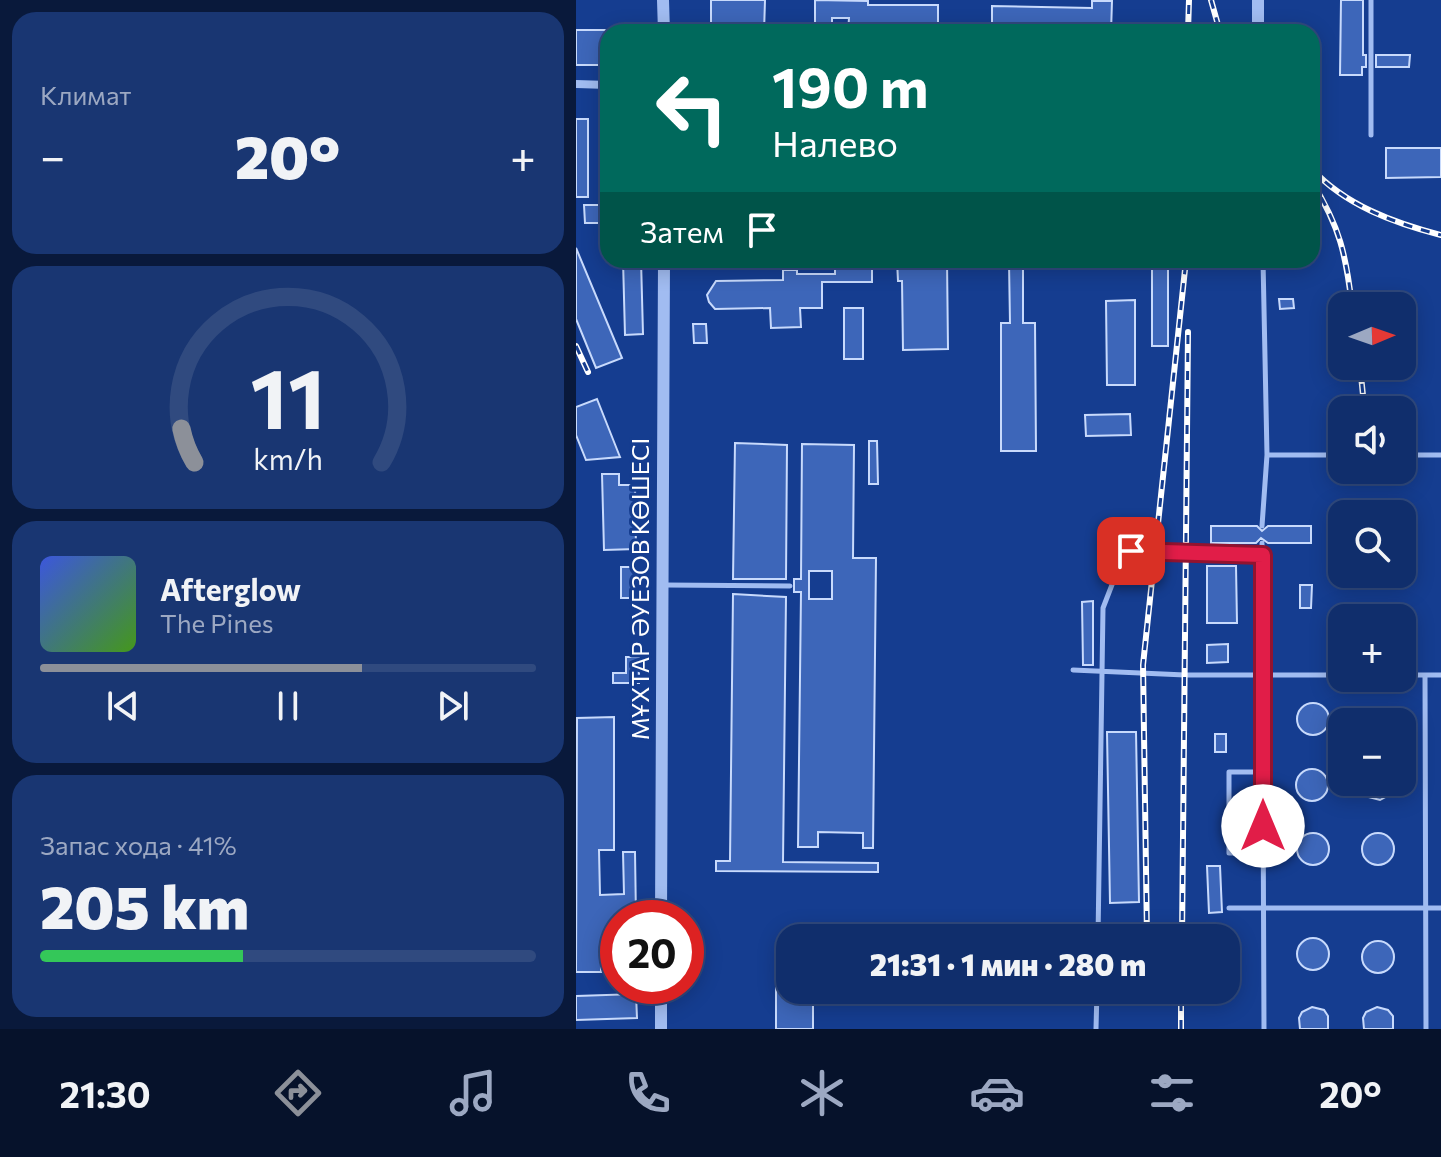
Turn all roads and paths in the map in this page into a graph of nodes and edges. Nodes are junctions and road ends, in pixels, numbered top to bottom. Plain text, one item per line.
1 (663, 0) edge
2 (1258, 0) edge
3 (1371, 0) edge
4 (664, 24) edge
5 (1258, 24) edge
6 (576, 84) edge
7 (600, 85) edge
8 (1371, 135) dead end
9 (667, 268) edge
10 (1263, 268) edge
11 (1267, 455) junction
12 (1328, 455) edge
13 (1416, 455) edge
14 (1441, 455) edge
15 (1262, 526) dead end
16 (1262, 543) dead end
17 (1263, 555) junction
18 (664, 585) junction
19 (790, 586) dead end
20 (1073, 670) dead end
21 (1101, 671) junction
22 (1263, 675) junction
23 (1328, 675) edge
24 (1416, 675) edge
25 (1425, 675) junction
26 (1441, 675) edge
27 (1263, 772) junction
28 (1263, 853) junction
29 (661, 900) edge
30 (1229, 908) dead end
31 (1264, 908) junction
32 (1426, 908) junction
33 (1441, 908) edge
34 (1098, 924) edge
35 (661, 1004) edge
36 (1097, 1004) edge
37 (661, 1029) edge
38 (1096, 1029) edge
39 (1264, 1029) edge
40 (1426, 1029) edge

1 - 4 street
2 - 5 street
3 - 8 lane
6 - 7 street
9 - 18 street, МҰХТАР ӘУЕЗОВ КӨШЕСІ
10 - 11 lane
11 - 12 lane
11 - 15 lane
13 - 14 lane
16 - 17 lane
17 - 21 lane
17 - 22 lane
18 - 19 lane
18 - 29 street, МҰХТАР ӘУЕЗОВ КӨШЕСІ
20 - 21 lane
21 - 22 lane
21 - 34 lane
22 - 23 lane
22 - 27 lane
24 - 25 lane
25 - 26 lane
25 - 32 lane
27 - 28 lane
27 - 28 lane
28 - 31 lane
30 - 31 lane
31 - 32 lane
31 - 39 lane
32 - 33 lane
32 - 40 lane
35 - 37 street
36 - 38 lane

